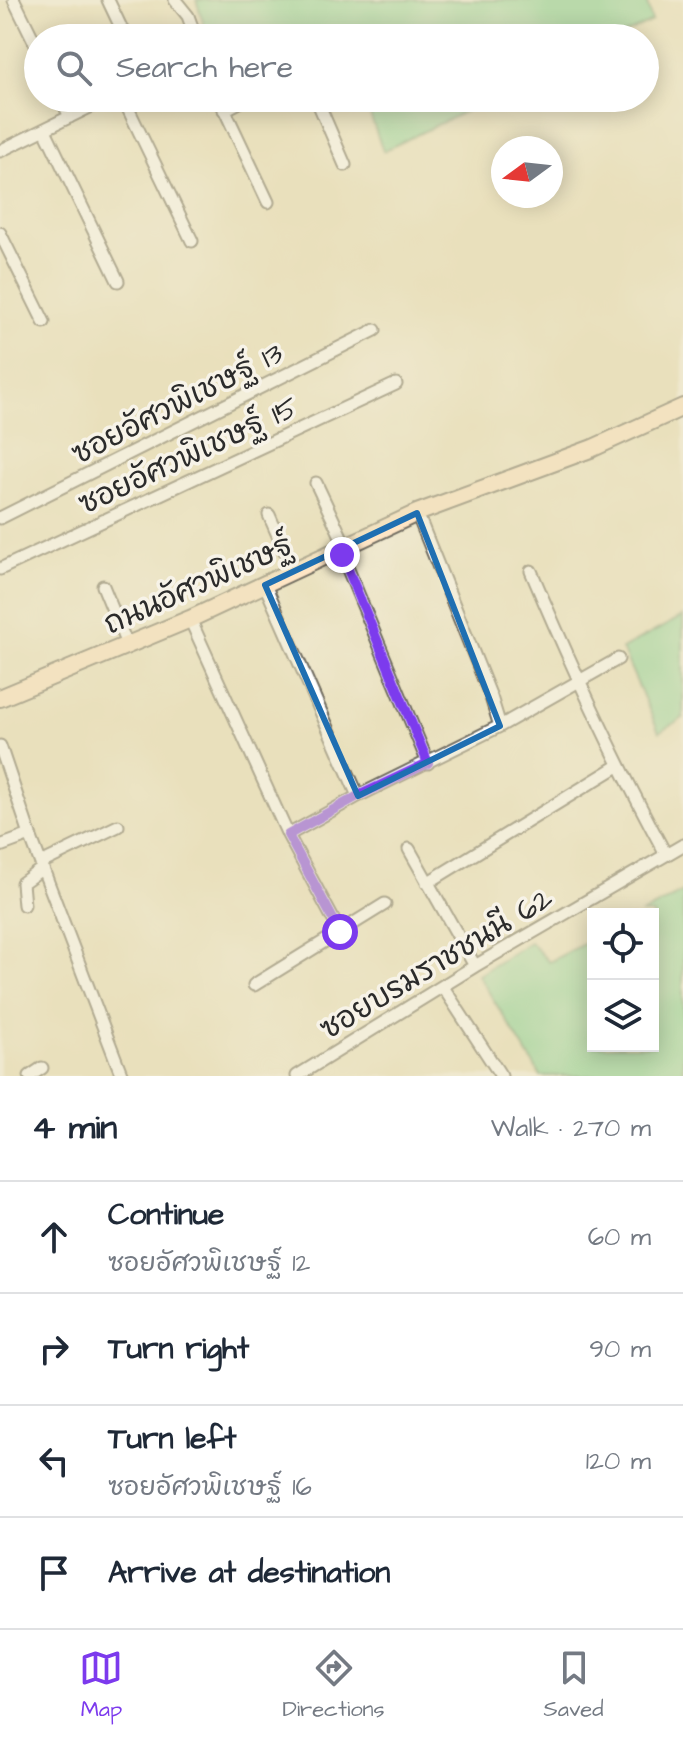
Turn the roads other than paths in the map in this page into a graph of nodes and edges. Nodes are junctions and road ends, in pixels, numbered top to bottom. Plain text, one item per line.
1 (14, 0) edge
2 (108, 0) edge
3 (175, 0) edge
4 (26, 24) edge
5 (119, 24) edge
6 (191, 24) edge
7 (68, 112) edge
8 (80, 112) edge
9 (130, 112) edge
10 (226, 112) edge
11 (322, 112) edge
12 (70, 117) junction
13 (45, 130) junction
14 (0, 151) edge
15 (345, 165) dead end
16 (268, 202) dead end
17 (0, 233) edge
18 (192, 241) dead end
19 (118, 281) dead end
20 (44, 322) dead end
21 (375, 330) dead end
22 (396, 384) dead end
23 (683, 407) edge
24 (316, 483) dead end
25 (417, 513) junction
26 (269, 515) dead end
27 (0, 518) edge
28 (343, 549) junction
29 (0, 569) edge
30 (531, 571) dead end
31 (294, 572) junction
32 (265, 585) junction
33 (103, 586) dead end
34 (190, 619) junction
35 (128, 647) junction
36 (618, 659) dead end
37 (578, 682) junction
38 (0, 698) edge
39 (500, 726) junction
40 (0, 746) edge
41 (428, 763) junction
42 (618, 766) junction
43 (358, 796) junction
44 (118, 826) dead end
45 (30, 835) junction
46 (288, 835) junction
47 (683, 845) edge
48 (0, 846) edge
49 (409, 849) dead end
50 (665, 853) junction
51 (42, 866) junction
52 (427, 883) junction
53 (385, 904) dead end
54 (24, 905) dead end
55 (340, 932) junction
56 (475, 966) junction
57 (254, 985) dead end
58 (443, 987) junction
59 (42, 1068) dead end
60 (30, 1076) edge
61 (122, 1076) edge
62 (297, 1076) edge
63 (501, 1076) edge

1 - 4 street
2 - 5 street
3 - 6 street
7 - 12 street
8 - 12 street
9 - 18 street
10 - 16 street
11 - 15 street
12 - 13 street
13 - 14 street
13 - 19 street
17 - 20 street
21 - 27 street, ซอยอัศวพิเชษฐ์ 13
22 - 29 street, ซอยอัศวพิเชษฐ์ 15
23 - 25 street, ถนนอัศวพิเชษฐ์
24 - 28 street
25 - 28 street, ถนนอัศวพิเชษฐ์
25 - 39 street
26 - 31 street
28 - 31 street, ถนนอัศวพิเชษฐ์
28 - 41 street
30 - 37 street
31 - 32 street, ถนนอัศวพิเชษฐ์
32 - 34 street, ถนนอัศวพิเชษฐ์
32 - 43 street
33 - 35 street
34 - 35 street, ถนนอัศวพิเชษฐ์
34 - 46 street
35 - 38 street, ถนนอัศวพิเชษฐ์
36 - 37 street
37 - 39 street
37 - 42 street
39 - 41 street
40 - 45 street
41 - 43 street
42 - 50 street
42 - 52 street
43 - 46 street
44 - 51 street
45 - 48 street
45 - 51 street
46 - 55 street
47 - 50 street, ซอยบรมราชชนนี 62
49 - 52 street
50 - 56 street, ซอยบรมราชชนนี 62
51 - 54 street
51 - 61 street
52 - 56 street
53 - 55 street
55 - 57 street
56 - 58 street, ซอยบรมราชชนนี 62
58 - 62 street, ซอยบรมราชชนนี 62
58 - 63 street
59 - 60 street

